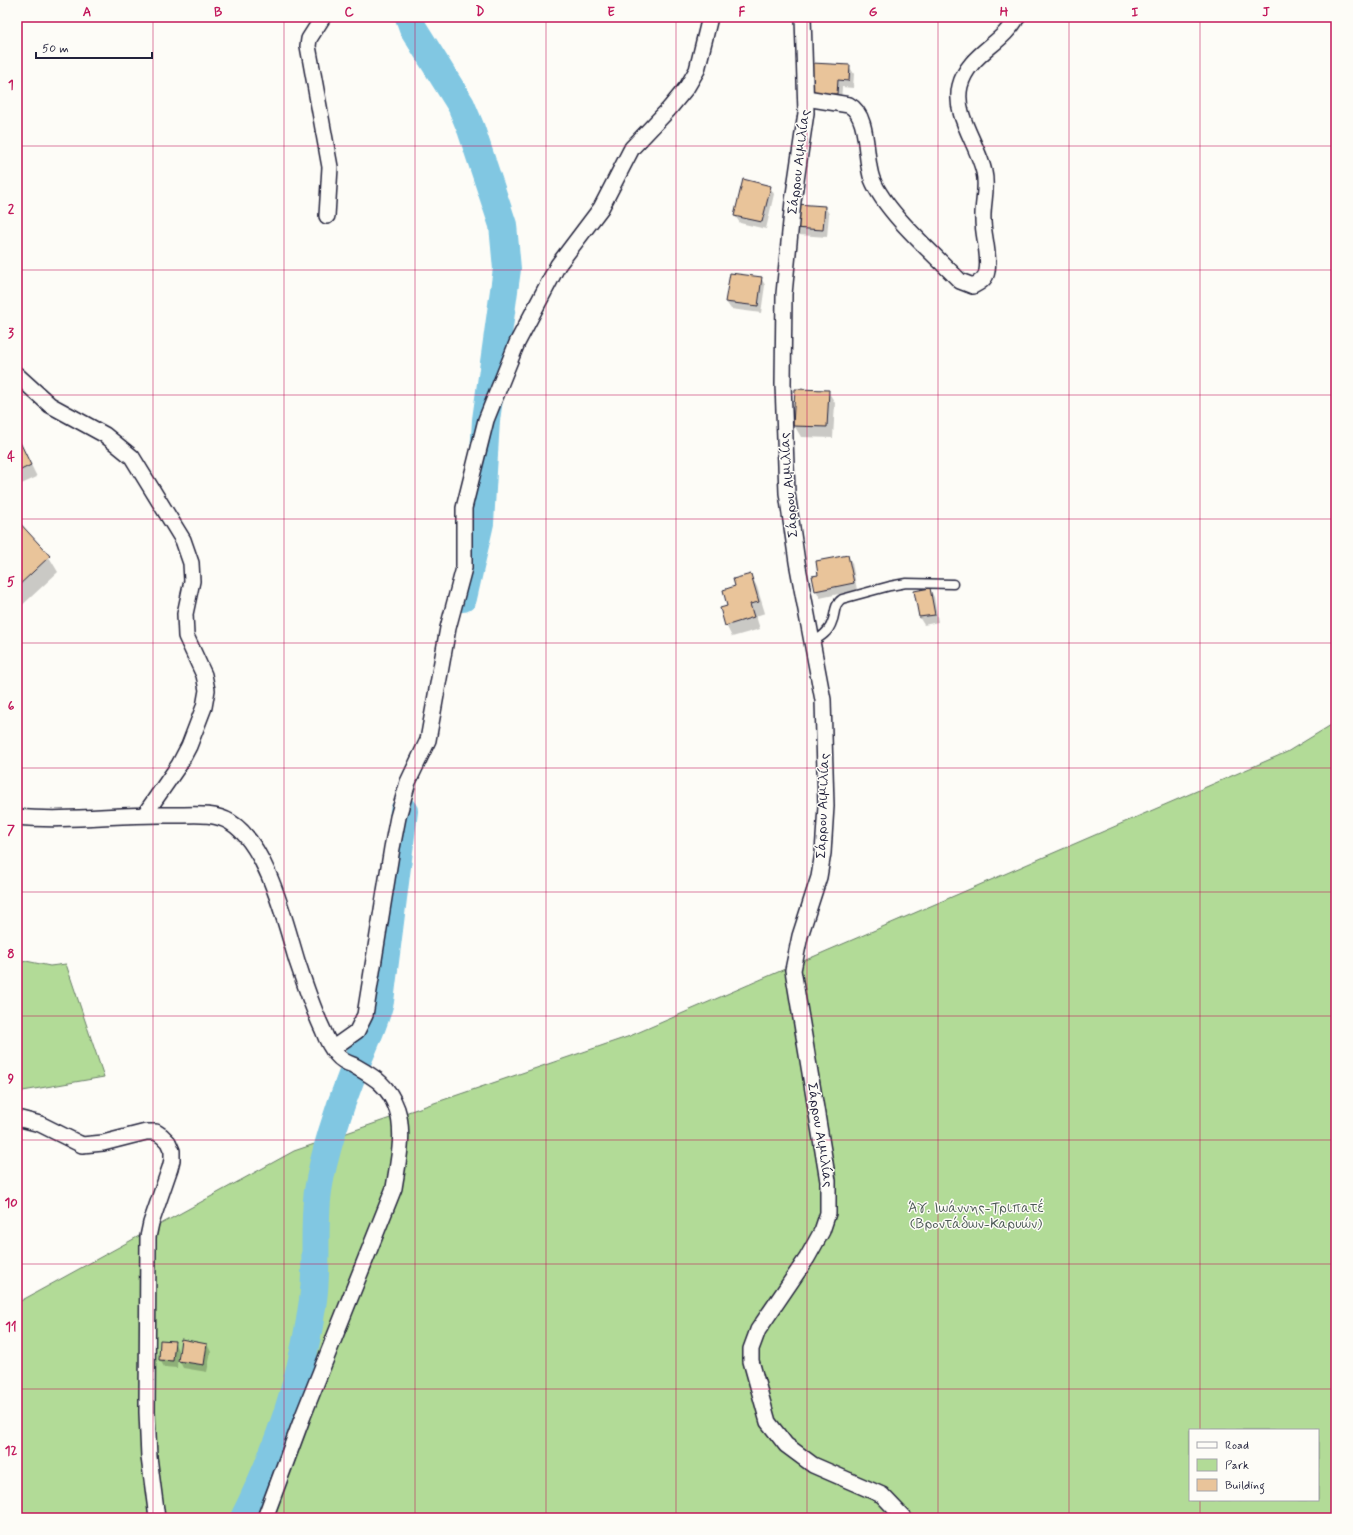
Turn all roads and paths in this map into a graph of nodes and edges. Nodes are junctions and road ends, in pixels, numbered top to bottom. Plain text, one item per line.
1 (323, 17) edge
2 (710, 17) edge
3 (803, 17) edge
4 (1017, 17) edge
5 (806, 98) junction
6 (327, 216) dead end
7 (17, 375) edge
8 (953, 584) dead end
9 (812, 642) junction
10 (145, 814) junction
11 (17, 817) edge
12 (333, 1048) junction
13 (17, 1118) edge
14 (157, 1518) edge
15 (266, 1518) edge
16 (904, 1518) edge

1 - 6 street
2 - 12 street
3 - 5 street, Σάρρου Αιμιλίας
4 - 5 street
5 - 9 street, Σάρρου Αιμιλίας
7 - 10 street
8 - 9 lane
9 - 16 street, Σάρρου Αιμιλίας
10 - 11 street
10 - 12 street
12 - 15 street
13 - 14 street

